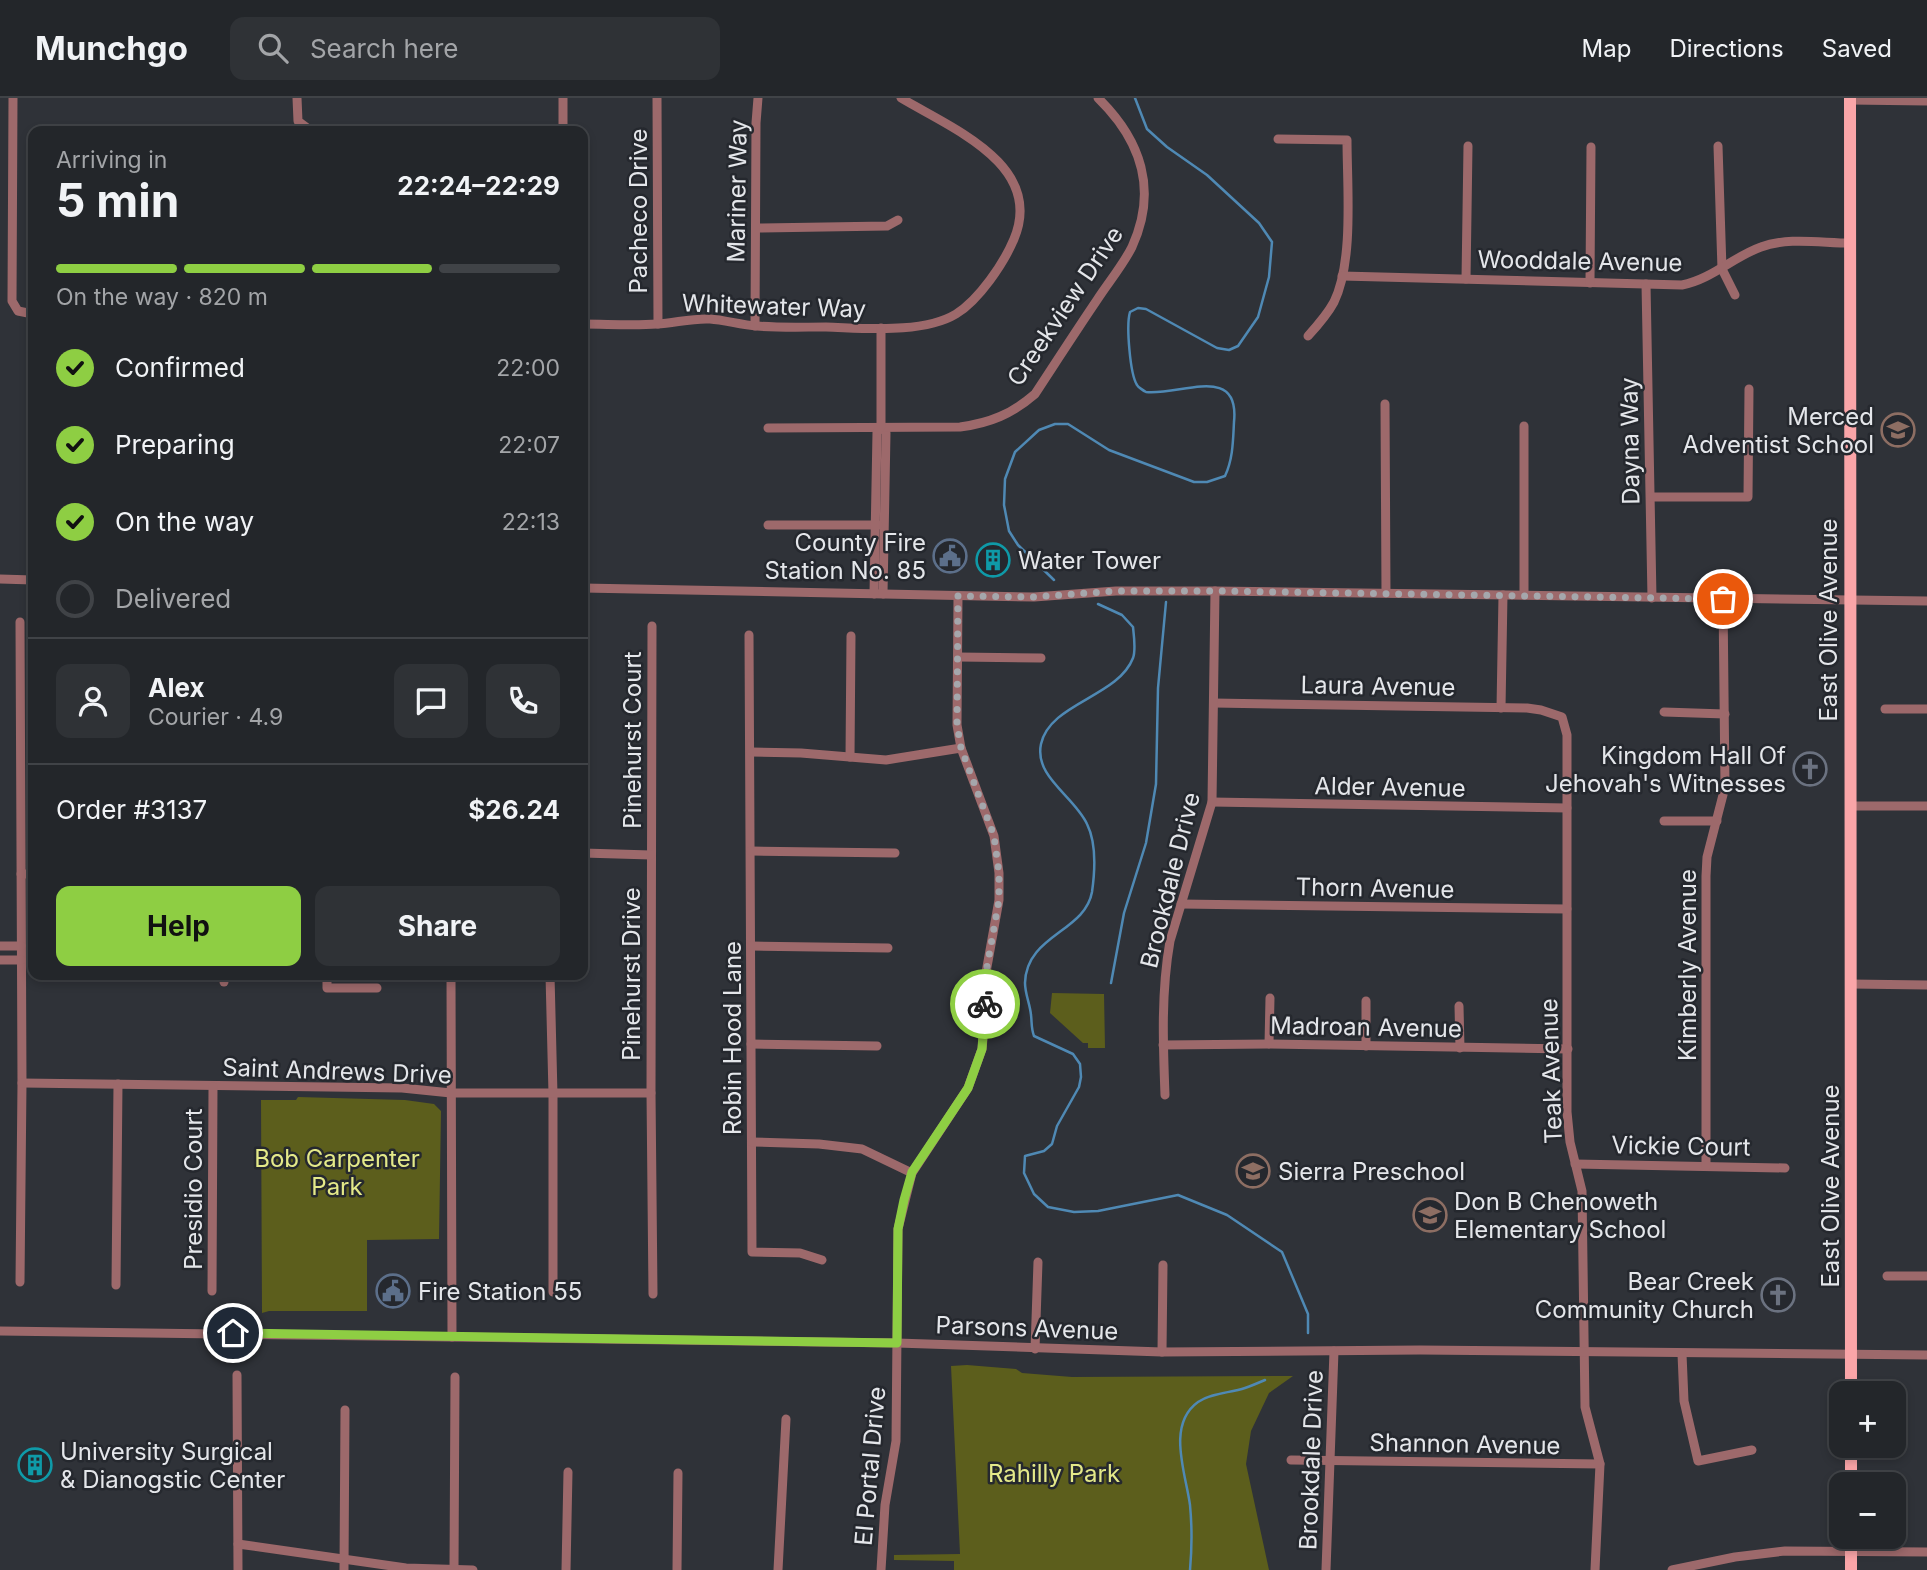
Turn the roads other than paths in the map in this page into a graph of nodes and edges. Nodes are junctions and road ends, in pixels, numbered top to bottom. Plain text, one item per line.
1 (13, 98) edge
2 (297, 98) edge
3 (563, 98) edge
4 (657, 98) edge
5 (758, 98) edge
6 (901, 98) edge
7 (1098, 98) edge
8 (1850, 99) edge
9 (1927, 100) edge
10 (305, 126) edge
11 (563, 126) edge
12 (1278, 139) dead end
13 (1468, 146) dead end
14 (1718, 146) dead end
15 (1591, 147) dead end
16 (898, 220) dead end
17 (756, 228) junction
18 (1850, 243) junction
19 (1722, 269) junction
20 (1342, 276) junction
21 (1466, 279) junction
22 (1590, 283) junction
23 (1646, 284) junction
24 (1735, 295) dead end
25 (28, 314) edge
26 (588, 324) edge
27 (658, 324) junction
28 (755, 326) junction
29 (881, 328) junction
30 (1308, 336) dead end
31 (1749, 390) dead end
32 (1385, 404) dead end
33 (881, 426) junction
34 (1524, 426) dead end
35 (768, 428) dead end
36 (1651, 497) junction
37 (768, 525) dead end
38 (880, 525) junction
39 (0, 579) edge
40 (28, 580) edge
41 (588, 588) edge
42 (1215, 591) junction
43 (1386, 593) junction
44 (879, 594) junction
45 (1503, 595) junction
46 (1524, 595) junction
47 (958, 596) junction
48 (1652, 598) junction
49 (1723, 599) junction
50 (1927, 601) edge
51 (1849, 602) junction
52 (20, 622) dead end
53 (652, 626) dead end
54 (749, 635) dead end
55 (851, 636) dead end
56 (958, 657) junction
57 (1041, 658) dead end
58 (1214, 703) junction
59 (1501, 708) junction
60 (1885, 709) dead end
61 (1927, 709) edge
62 (1541, 710) joint
63 (1664, 712) dead end
64 (1725, 714) junction
65 (961, 748) junction
66 (751, 752) junction
67 (850, 757) junction
68 (1212, 803) junction
69 (1850, 806) junction
70 (1927, 806) edge
71 (1567, 808) junction
72 (1664, 821) dead end
73 (1717, 821) junction
74 (751, 851) junction
75 (588, 853) edge
76 (895, 853) dead end
77 (651, 855) junction
78 (21, 874) junction
79 (28, 874) edge
80 (1181, 904) junction
81 (1567, 909) junction
82 (0, 946) edge
83 (21, 946) junction
84 (751, 946) junction
85 (888, 948) dead end
86 (0, 960) edge
87 (21, 960) junction
88 (327, 980) edge
89 (451, 980) edge
90 (550, 980) edge
91 (1851, 984) junction
92 (1927, 985) edge
93 (377, 988) dead end
94 (1270, 998) dead end
95 (1366, 1001) dead end
96 (1458, 1006) dead end
97 (751, 1044) junction
98 (1269, 1044) junction
99 (1163, 1045) junction
100 (877, 1046) dead end
101 (1366, 1046) junction
102 (1460, 1048) junction
103 (1567, 1049) junction
104 (22, 1083) junction
105 (118, 1084) junction
106 (213, 1087) junction
107 (651, 1093) junction
108 (451, 1094) junction
109 (553, 1094) junction
110 (1165, 1095) dead end
111 (752, 1142) junction
112 (1576, 1164) junction
113 (1706, 1166) junction
114 (1785, 1168) dead end
115 (912, 1172) junction
116 (822, 1260) dead end
117 (1038, 1262) dead end
118 (1163, 1265) dead end
119 (1887, 1276) dead end
120 (1927, 1276) edge
121 (20, 1282) dead end
122 (116, 1285) dead end
123 (212, 1291) dead end
124 (553, 1292) dead end
125 (653, 1294) dead end
126 (0, 1331) edge
127 (452, 1337) junction
128 (897, 1343) junction
129 (1035, 1349) junction
130 (1334, 1351) junction
131 (1162, 1352) junction
132 (1583, 1353) junction
133 (1682, 1354) junction
134 (1850, 1354) junction
135 (1927, 1355) edge
136 (237, 1375) dead end
137 (454, 1377) dead end
138 (1851, 1381) edge
139 (345, 1409) dead end
140 (786, 1419) dead end
141 (1752, 1450) dead end
142 (1291, 1460) dead end
143 (1331, 1461) junction
144 (1600, 1464) junction
145 (568, 1472) dead end
146 (678, 1473) dead end
147 (238, 1544) junction
148 (1851, 1552) junction
149 (1927, 1552) edge
150 (344, 1559) junction
151 (1689, 1568) edge
152 (238, 1570) edge
153 (344, 1570) edge
154 (454, 1570) edge
155 (473, 1570) edge
156 (566, 1570) edge
157 (677, 1570) edge
158 (778, 1570) edge
159 (881, 1570) edge
160 (1326, 1570) edge
161 (1595, 1570) edge
162 (1672, 1570) edge
163 (1851, 1570) edge

1 - 25 street
2 - 10 street
3 - 11 street
4 - 27 street, Pacheco Drive
5 - 17 street, Mariner Way
6 - 29 street, Whitewater Way
7 - 33 street, Creekview Drive
8 - 9 street
8 - 18 main road, East Olive Avenue
12 - 20 street
13 - 21 street
14 - 19 street
15 - 22 street
16 - 17 street
17 - 28 street, Mariner Way
18 - 19 street, Wooddale Avenue
18 - 51 main road, East Olive Avenue
19 - 23 street, Wooddale Avenue
19 - 24 street
20 - 21 street, Wooddale Avenue
20 - 30 street
21 - 22 street, Wooddale Avenue
22 - 23 street, Wooddale Avenue
23 - 36 street, Dayna Way
26 - 27 street, Whitewater Way
27 - 28 street, Whitewater Way
28 - 29 street, Whitewater Way
29 - 33 street
31 - 36 street
32 - 43 street
33 - 35 street, Creekview Drive
33 - 38 street
34 - 46 street
36 - 48 street, Dayna Way
37 - 38 street
38 - 44 street
39 - 40 street
41 - 44 street
42 - 43 street
42 - 47 street
42 - 58 street, Brookdale Drive
43 - 45 street
44 - 47 street
45 - 46 street
45 - 59 street
46 - 48 street
47 - 56 street, El Portal Drive
48 - 49 street
49 - 51 street
49 - 64 street, Kimberly Avenue
50 - 51 street
51 - 69 main road, East Olive Avenue
52 - 78 street
53 - 77 street, Pinehurst Court
54 - 66 street, Robin Hood Lane
55 - 67 street
56 - 57 street
56 - 65 street, El Portal Drive
58 - 59 street, Laura Avenue
58 - 68 street, Brookdale Drive
59 - 62 street, Laura Avenue
60 - 61 street
62 - 71 street, Teak Avenue
63 - 64 street
64 - 73 street, Kimberly Avenue
65 - 67 street
65 - 115 street, El Portal Drive
66 - 67 street
66 - 74 street, Robin Hood Lane
68 - 71 street, Alder Avenue
68 - 80 street, Brookdale Drive
69 - 70 street
69 - 91 main road, East Olive Avenue
71 - 81 street, Teak Avenue
72 - 73 street
73 - 113 street, Kimberly Avenue
74 - 76 street
74 - 84 street, Robin Hood Lane
75 - 77 street
77 - 107 street, Pinehurst Drive
78 - 79 street
78 - 83 street
80 - 81 street, Thorn Avenue
80 - 99 street, Brookdale Drive
81 - 103 street, Teak Avenue
82 - 83 street
83 - 87 street
84 - 85 street
84 - 97 street, Robin Hood Lane
86 - 87 street
87 - 104 street
88 - 93 street
89 - 108 street
90 - 109 street
91 - 92 street
91 - 134 main road, East Olive Avenue
94 - 98 street
95 - 101 street
96 - 102 street
97 - 100 street
97 - 111 street, Robin Hood Lane
98 - 99 street, Madroan Avenue
98 - 101 street, Madroan Avenue
99 - 110 street, Brookdale Drive
101 - 102 street, Madroan Avenue
102 - 103 street, Madroan Avenue
103 - 112 street, Teak Avenue
104 - 105 street, Saint Andrews Drive
104 - 121 street
105 - 106 street, Saint Andrews Drive
105 - 122 street
106 - 108 street, Saint Andrews Drive
106 - 123 street, Presidio Court
107 - 109 street, Saint Andrews Drive
107 - 125 street, Pinehurst Drive
108 - 109 street, Saint Andrews Drive
108 - 127 street
109 - 124 street
111 - 115 street
111 - 116 street, Robin Hood Lane
112 - 113 street, Vickie Court
112 - 132 street, Teak Avenue
113 - 114 street, Vickie Court
115 - 128 street, El Portal Drive
117 - 129 street
118 - 131 street
119 - 120 street
126 - 127 street, Parsons Avenue
127 - 128 street, Parsons Avenue
128 - 129 street, Parsons Avenue
128 - 159 street, El Portal Drive
129 - 131 street, Parsons Avenue
130 - 131 street, Parsons Avenue
130 - 132 street, Parsons Avenue
130 - 143 street, Brookdale Drive
132 - 133 street, Parsons Avenue
132 - 144 street, Teak Avenue
133 - 134 street, Parsons Avenue
133 - 141 street
134 - 135 street, Parsons Avenue
134 - 138 main road, East Olive Avenue
136 - 147 street
137 - 154 street
139 - 150 street
140 - 158 street
142 - 143 street, Shannon Avenue
143 - 144 street, Shannon Avenue
143 - 160 street, Brookdale Drive
144 - 161 street, Teak Avenue
145 - 156 street
146 - 157 street
147 - 150 street
147 - 152 street
148 - 149 street
148 - 151 street
148 - 163 main road
150 - 153 street
150 - 154 street
151 - 162 street
154 - 155 street

